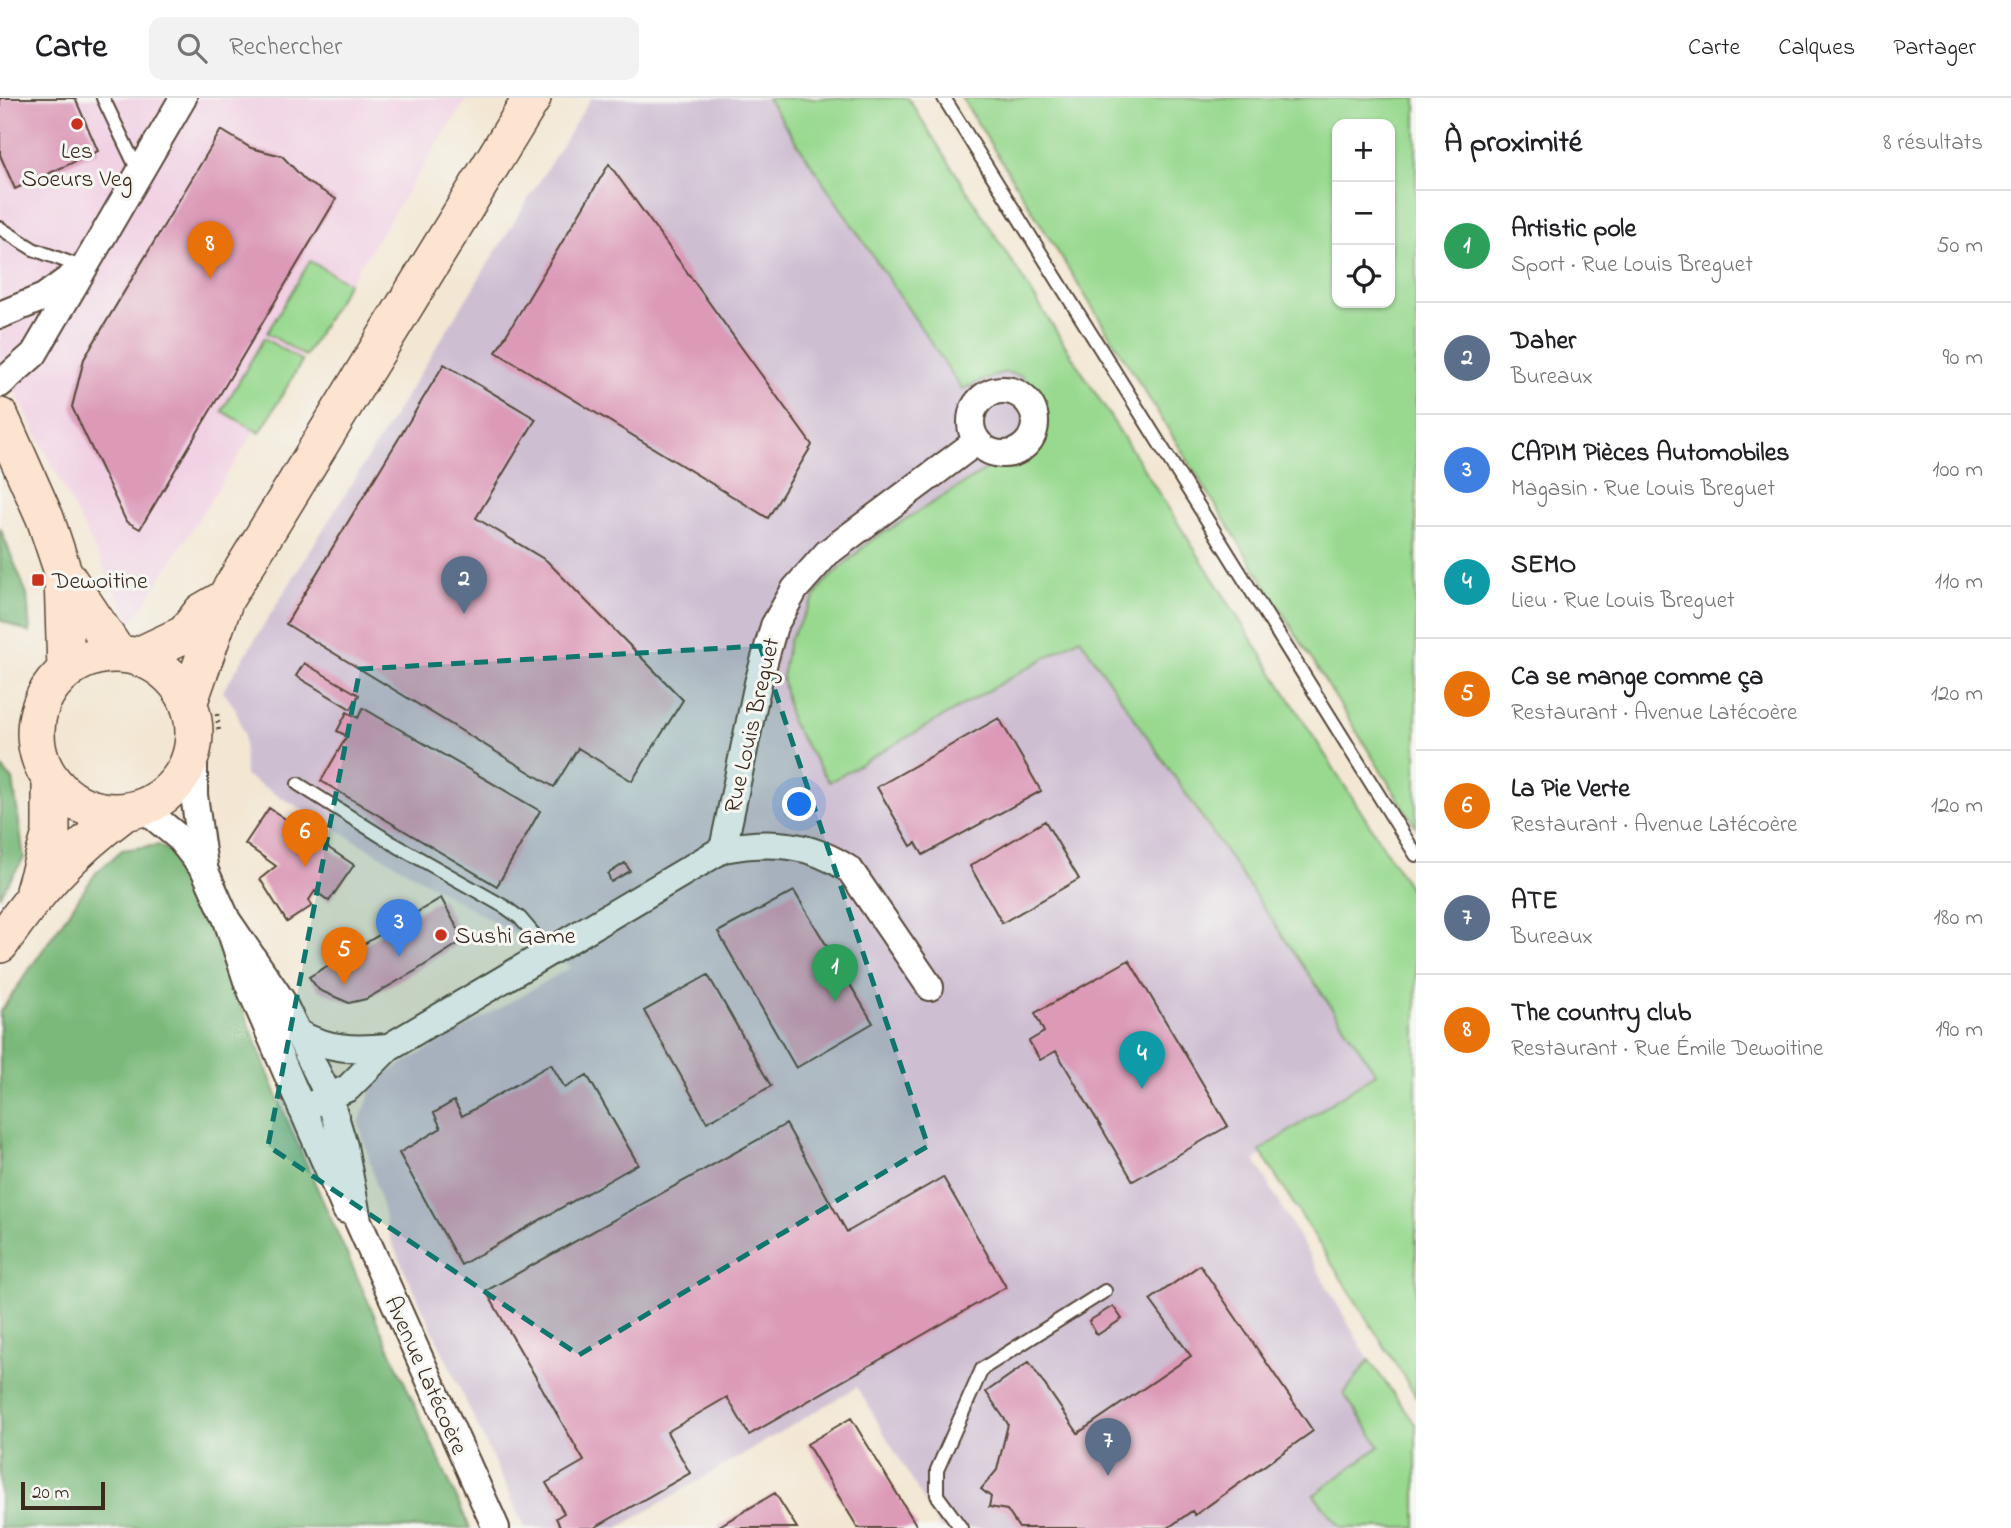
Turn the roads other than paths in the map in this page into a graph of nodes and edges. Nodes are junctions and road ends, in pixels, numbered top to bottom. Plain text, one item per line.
1 (103, 98) edge
2 (183, 98) edge
3 (532, 98) edge
4 (944, 98) edge
5 (139, 174) junction
6 (0, 228) edge
7 (85, 268) junction
8 (0, 315) edge
9 (0, 384) edge
10 (0, 417) edge
11 (976, 442) dead end
12 (62, 572) junction
13 (225, 599) junction
14 (127, 655) junction
15 (66, 670) junction
16 (202, 703) junction
17 (206, 742) junction
18 (51, 782) junction
19 (298, 784) dead end
20 (133, 811) junction
21 (723, 849) junction
22 (1416, 855) edge
23 (205, 871) junction
24 (33, 895) junction
25 (227, 920) junction
26 (0, 944) edge
27 (549, 952) junction
28 (930, 987) dead end
29 (298, 1033) junction
30 (389, 1047) junction
31 (328, 1097) junction
32 (302, 1109) junction
33 (358, 1221) junction
34 (1105, 1291) dead end
35 (496, 1528) edge
36 (961, 1528) edge

1 - 5 lane
2 - 5 street
3 - 13 main road
4 - 22 lane
5 - 7 street
6 - 7 lane
7 - 8 street
7 - 9 street
10 - 12 main road
11 - 21 street, Rue Louis Breguet
12 - 14 main road
12 - 15 main road
13 - 14 main road
13 - 16 main road
14 - 15 main road
14 - 16 main road
15 - 18 main road
16 - 17 main road
17 - 20 main road
17 - 23 street, Avenue Latécoère
18 - 20 main road
18 - 24 main road
19 - 27 lane
20 - 23 street, Avenue Latécoère
20 - 24 main road
21 - 27 street, Rue Louis Breguet
21 - 28 street, Rue Louis Breguet
23 - 25 street, Avenue Latécoère
24 - 26 main road
25 - 29 street, Avenue Latécoère
25 - 32 street, Avenue Latécoère
27 - 30 street, Rue Louis Breguet
29 - 30 street, Rue Louis Breguet
29 - 31 street, Avenue Latécoère
30 - 31 street, Rue Louis Breguet
31 - 32 street, Rue Louis Breguet
31 - 33 street, Avenue Latécoère
32 - 33 street, Avenue Latécoère
33 - 35 street, Avenue Latécoère
34 - 36 lane

